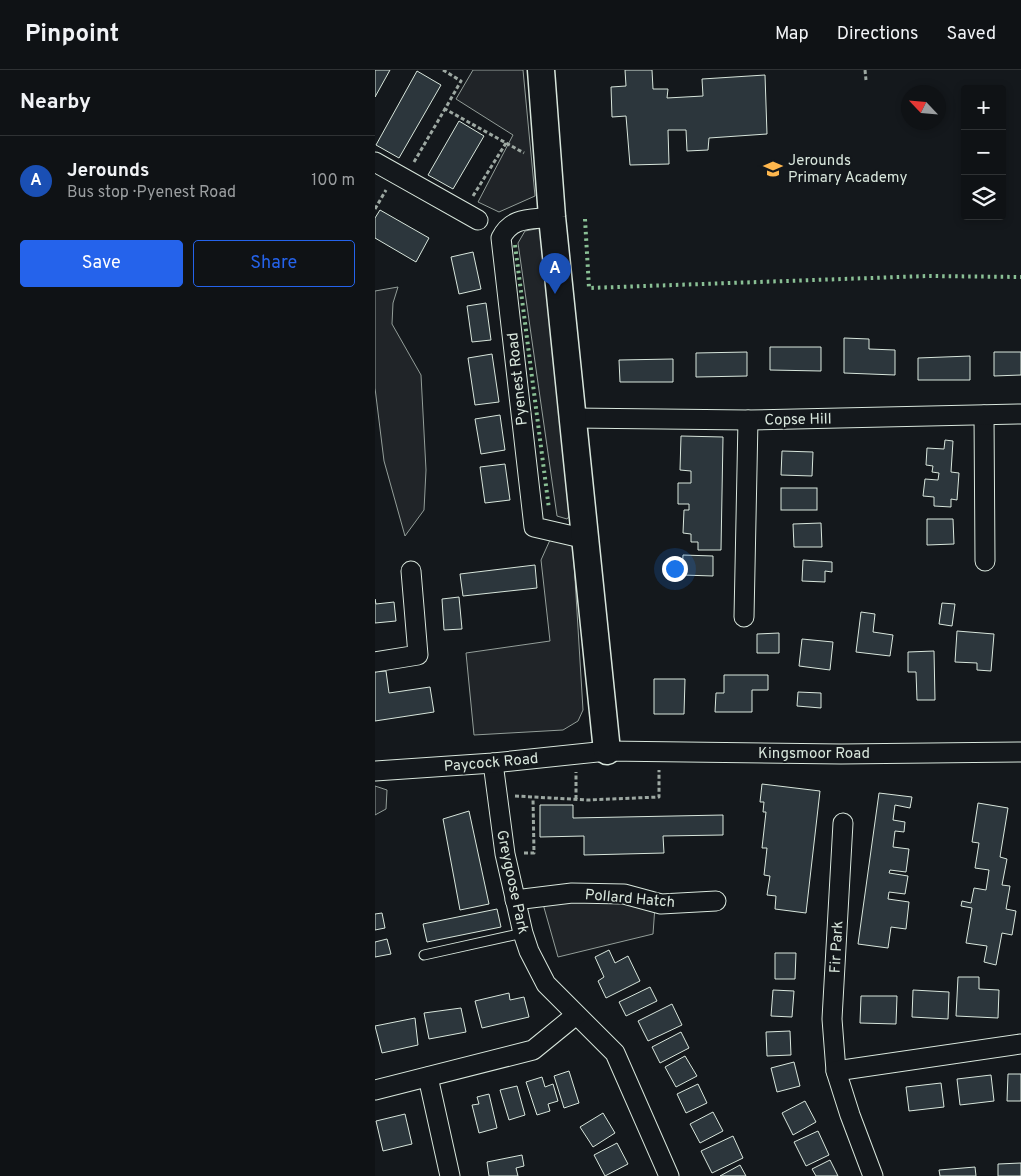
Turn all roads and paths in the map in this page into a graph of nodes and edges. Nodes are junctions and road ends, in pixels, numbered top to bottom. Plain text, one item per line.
1 (443, 70) edge
2 (541, 70) edge
3 (865, 70) edge
4 (866, 80) dead end
5 (445, 109) junction
6 (505, 143) junction
7 (375, 162) edge
8 (548, 167) junction
9 (404, 178) junction
10 (471, 216) joint
11 (552, 217) junction
12 (1021, 414) edge
13 (984, 415) junction
14 (574, 418) junction
15 (748, 420) junction
16 (586, 539) junction
17 (985, 561) dead end
18 (411, 571) dead end
19 (744, 617) dead end
20 (375, 662) edge
21 (607, 751) junction
22 (660, 751) junction
23 (1021, 752) edge
24 (493, 763) junction
25 (375, 771) edge
26 (576, 772) dead end
27 (509, 795) dead end
28 (533, 798) junction
29 (576, 799) junction
30 (843, 823) dead end
31 (534, 853) dead end
32 (515, 900) junction
33 (716, 901) dead end
34 (523, 933) junction
35 (424, 956) dead end
36 (577, 1015) junction
37 (1021, 1044) edge
38 (836, 1071) junction
39 (428, 1077) junction
40 (375, 1090) edge
41 (450, 1176) edge
42 (669, 1176) edge
43 (873, 1176) edge

1 - 5 path
2 - 8 street
3 - 4 path
5 - 6 path
5 - 9 path
6 - 8 path
6 - 10 path
7 - 9 street
8 - 11 street
9 - 10 street
11 - 14 street
11 - 16 street, Pyenest Road
12 - 13 street, Copse Hill
13 - 15 street, Copse Hill
13 - 17 street
14 - 15 street, Copse Hill
14 - 16 street
15 - 19 street
16 - 21 street
18 - 20 street
21 - 22 street, Kingsmoor Road
21 - 24 street, Paycock Road
22 - 23 street, Kingsmoor Road
22 - 29 path
24 - 25 street, Paycock Road
24 - 32 street, Greygoose Park
26 - 29 path
27 - 28 path
28 - 29 path
28 - 31 path
30 - 38 street, Fir Park
32 - 33 street, Pollard Hatch
32 - 34 street, Greygoose Park
34 - 35 lane
34 - 36 street, Greygoose Park
36 - 39 street
36 - 42 street, Greygoose Park
37 - 38 street
38 - 43 street, Fir Park
39 - 40 street
39 - 41 street

